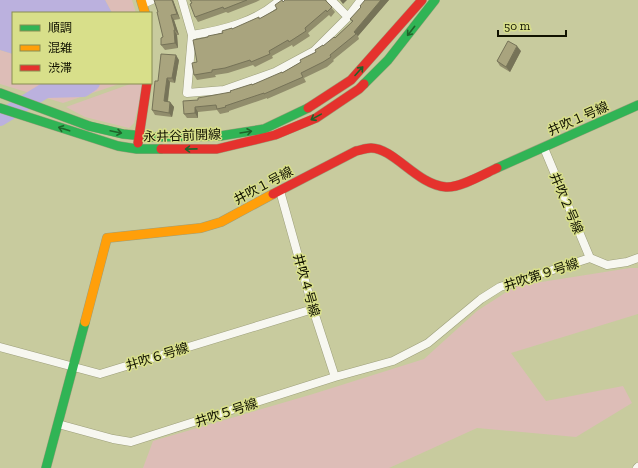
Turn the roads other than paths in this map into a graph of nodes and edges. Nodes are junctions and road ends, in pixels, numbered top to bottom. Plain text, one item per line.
1 (152, 0) edge
2 (182, 0) edge
3 (280, 0) edge
4 (331, 0) edge
5 (361, 0) edge
6 (422, 0) edge
7 (436, 0) edge
8 (142, 2) edge
9 (145, 12) edge
10 (348, 17) junction
11 (192, 35) junction
12 (147, 84) edge
13 (0, 93) edge
14 (638, 105) edge
15 (0, 108) edge
16 (139, 135) junction
17 (544, 148) junction
18 (137, 149) junction
19 (280, 191) junction
20 (590, 258) junction
21 (638, 258) edge
22 (313, 308) junction
23 (0, 347) edge
24 (393, 361) joint
25 (73, 368) junction
26 (335, 378) junction
27 (58, 424) junction
28 (46, 468) edge

1 - 8 street
2 - 11 street
3 - 11 street
4 - 10 street
5 - 10 street
16 -> 6 street, 永井谷前開線
7 -> 18 street, 永井谷前開線
8 - 9 street
10 - 11 street
12 - 16 street
13 -> 16 street, 永井谷前開線
14 - 17 street, 井吹１号線
18 -> 15 street, 永井谷前開線
16 - 18 street
17 - 19 street, 井吹１号線
17 - 20 street, 井吹２号線
19 - 22 street, 井吹４号線
19 - 25 street, 井吹１号線
20 - 21 street, 井吹第９号線
20 - 24 street, 井吹第９号線
22 - 25 street, 井吹６号線
22 - 26 street, 井吹４号線
23 - 25 street, 井吹６号線
24 - 26 street, 井吹５号線
25 - 27 street, 井吹１号線
26 - 27 street, 井吹５号線
27 - 28 street, 井吹１号線

